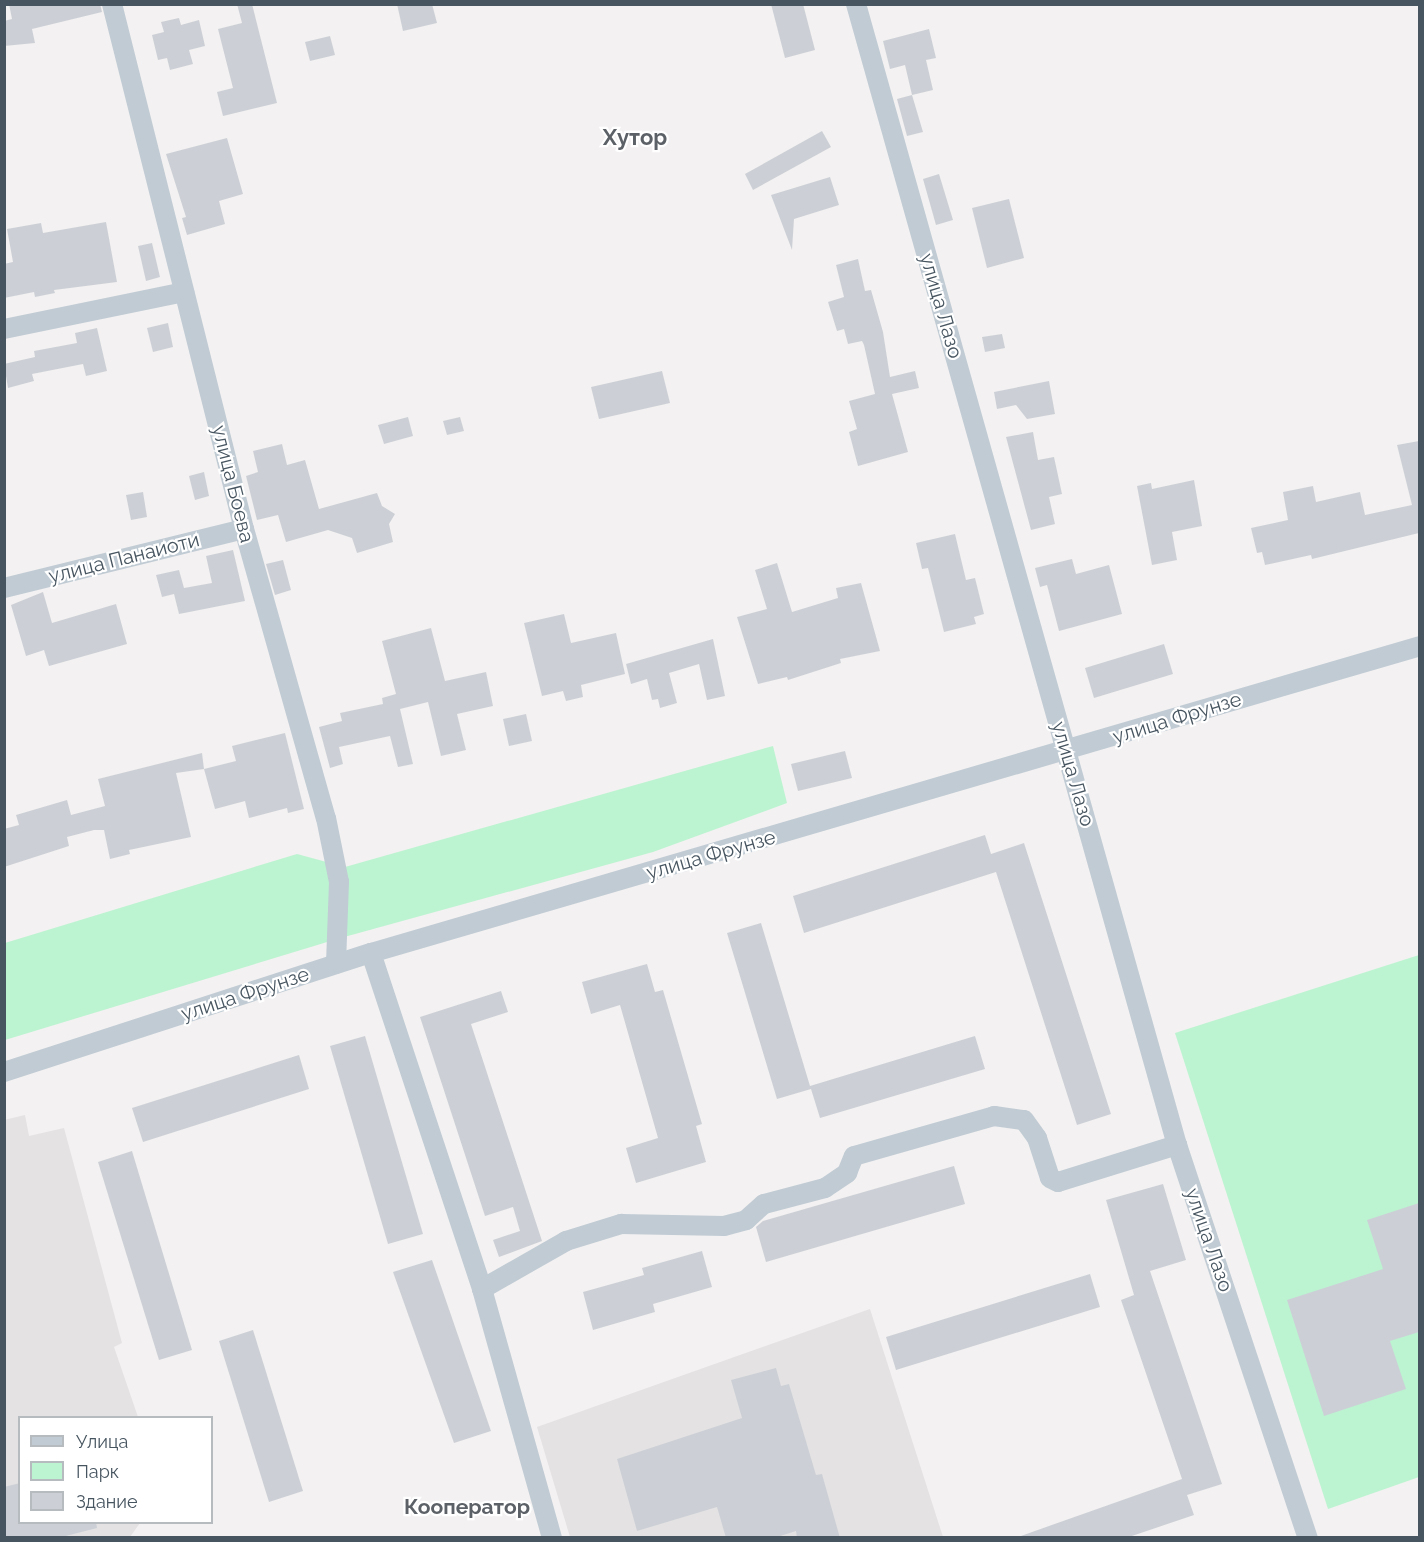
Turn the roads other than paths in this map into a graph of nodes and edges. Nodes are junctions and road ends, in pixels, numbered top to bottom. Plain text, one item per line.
1 (112, 4) edge
2 (856, 4) edge
3 (184, 292) junction
4 (4, 329) edge
5 (244, 529) junction
6 (4, 588) edge
7 (1419, 646) edge
8 (1066, 750) junction
9 (371, 953) junction
10 (336, 964) junction
11 (4, 1072) edge
12 (1177, 1145) junction
13 (482, 1289) junction
14 (552, 1538) edge
15 (1308, 1538) edge

1 - 3 street, улица Боева
2 - 8 street, улица Лазо
3 - 4 street
3 - 5 street, улица Боева
5 - 6 street, улица Панаиоти
5 - 10 street, улица Боева
7 - 8 street, улица Фрунзе
8 - 9 street, улица Фрунзе
8 - 12 street, улица Лазо
9 - 10 street, улица Фрунзе
9 - 13 street
10 - 11 street, улица Фрунзе
12 - 13 street
12 - 15 street, улица Лазо
13 - 14 street

